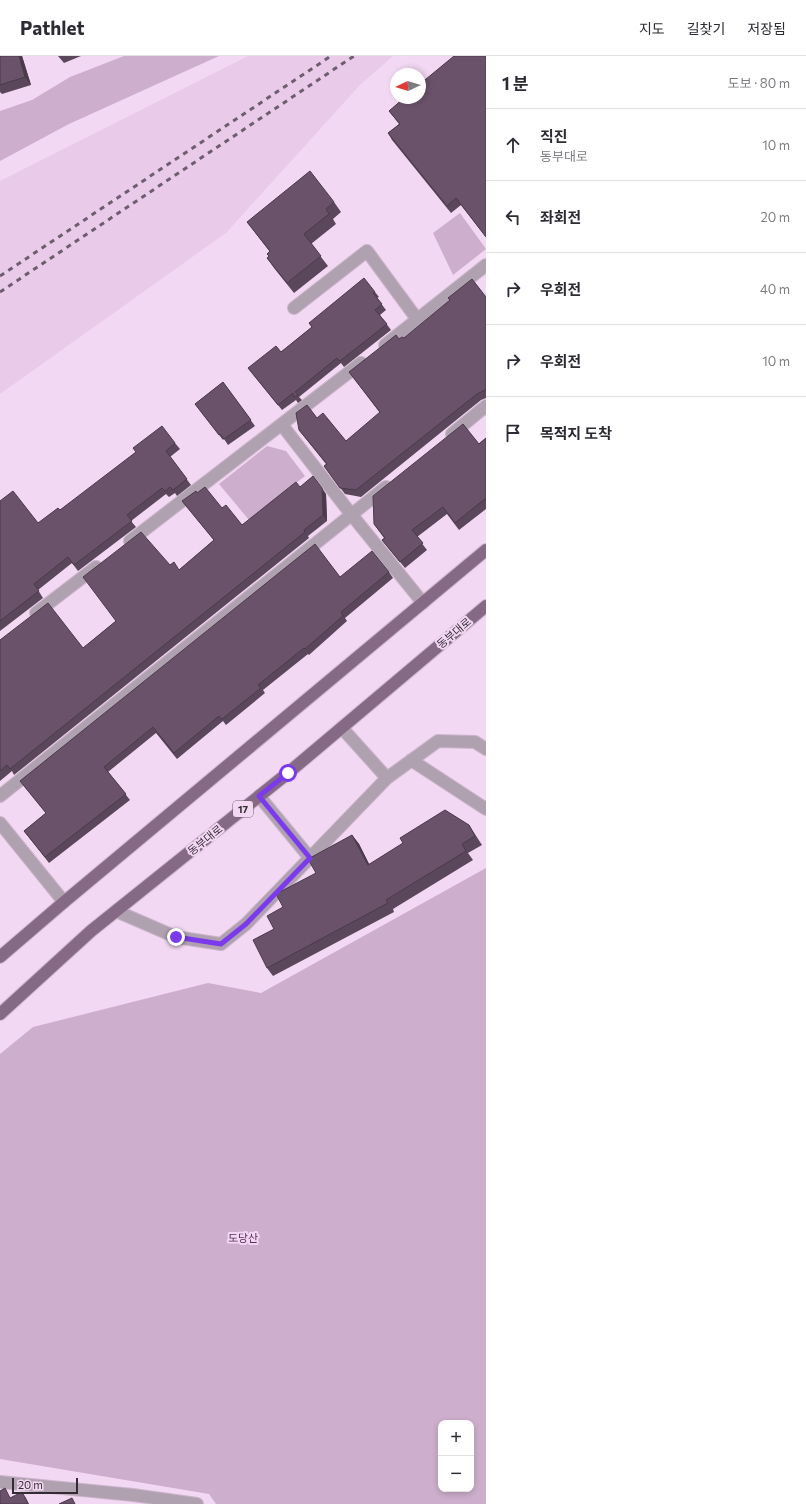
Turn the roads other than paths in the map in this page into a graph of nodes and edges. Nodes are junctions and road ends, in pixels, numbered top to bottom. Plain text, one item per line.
1 (486, 265) edge
2 (294, 308) dead end
3 (417, 319) junction
4 (486, 406) edge
5 (282, 425) junction
6 (443, 440) edge
7 (394, 480) edge
8 (351, 514) junction
9 (119, 550) edge
10 (486, 550) edge
11 (107, 559) edge
12 (423, 603) junction
13 (486, 606) edge
14 (25, 621) edge
15 (342, 728) junction
16 (486, 749) edge
17 (411, 760) junction
18 (388, 778) junction
19 (0, 796) edge
20 (259, 796) junction
21 (486, 809) edge
22 (0, 823) edge
23 (310, 858) junction
24 (64, 902) junction
25 (116, 912) junction
26 (0, 957) edge
27 (0, 1014) edge
28 (0, 1482) edge
29 (197, 1504) edge

1 - 3 street
2 - 3 street
3 - 5 street
4 - 6 street
5 - 8 street
5 - 9 street
7 - 8 street
8 - 12 street
8 - 19 street
10 - 12 main road
11 - 14 street
12 - 24 main road
13 - 15 main road, 동부대로 / 17
15 - 18 street
15 - 20 main road, 동부대로 / 17
16 - 17 street
17 - 18 street
17 - 21 street
18 - 23 street
20 - 23 street
20 - 25 main road, 동부대로 / 17
22 - 24 street
23 - 25 street
24 - 26 main road
25 - 27 main road, 동부대로 / 17
28 - 29 street

